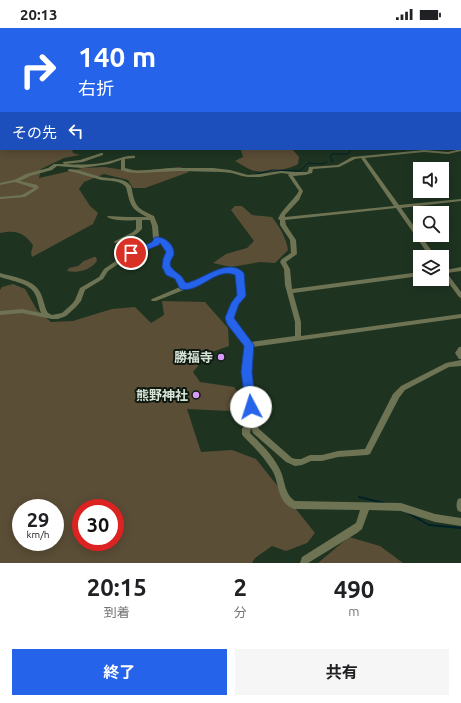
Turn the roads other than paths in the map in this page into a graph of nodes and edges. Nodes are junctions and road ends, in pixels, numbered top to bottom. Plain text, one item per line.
1 (461, 150) edge
2 (102, 154) dead end
3 (133, 157) dead end
4 (362, 157) junction
5 (123, 158) junction
6 (55, 166) junction
7 (293, 173) junction
8 (16, 181) junction
9 (0, 184) edge
10 (0, 198) edge
11 (461, 200) edge
12 (397, 208) junction
13 (110, 217) dead end
14 (152, 218) junction
15 (139, 219) junction
16 (281, 219) junction
17 (158, 239) junction
18 (117, 242) dead end
19 (427, 250) edge
20 (461, 269) edge
21 (449, 270) edge
22 (0, 275) edge
23 (413, 275) edge
24 (449, 280) edge
25 (186, 287) junction
26 (290, 291) junction
27 (461, 296) edge
28 (154, 300) dead end
29 (0, 313) edge
30 (48, 316) junction
31 (461, 316) edge
32 (298, 338) junction
33 (249, 345) junction
34 (461, 349) edge
35 (461, 357) edge
36 (461, 364) edge
37 (251, 422) junction
38 (461, 502) edge
39 (366, 506) junction
40 (461, 508) edge
41 (461, 522) edge
42 (304, 563) edge

1 - 4 street
2 - 6 street
3 - 5 street
4 - 7 street
4 - 12 street
5 - 6 street
5 - 7 street
6 - 8 street
6 - 14 street
7 - 16 street
8 - 9 street
8 - 10 street
11 - 12 street
12 - 16 street
12 - 19 street
13 - 15 street
14 - 15 street
14 - 17 street
15 - 18 street
16 - 26 street
17 - 25 street
17 - 30 street
20 - 21 street
22 - 30 street
23 - 26 street
24 - 27 street
25 - 28 street
25 - 33 street
26 - 32 street
29 - 30 street
31 - 32 street
32 - 33 street
33 - 37 street
34 - 35 street
36 - 37 street
37 - 39 street
38 - 40 street
39 - 41 street
39 - 42 street

